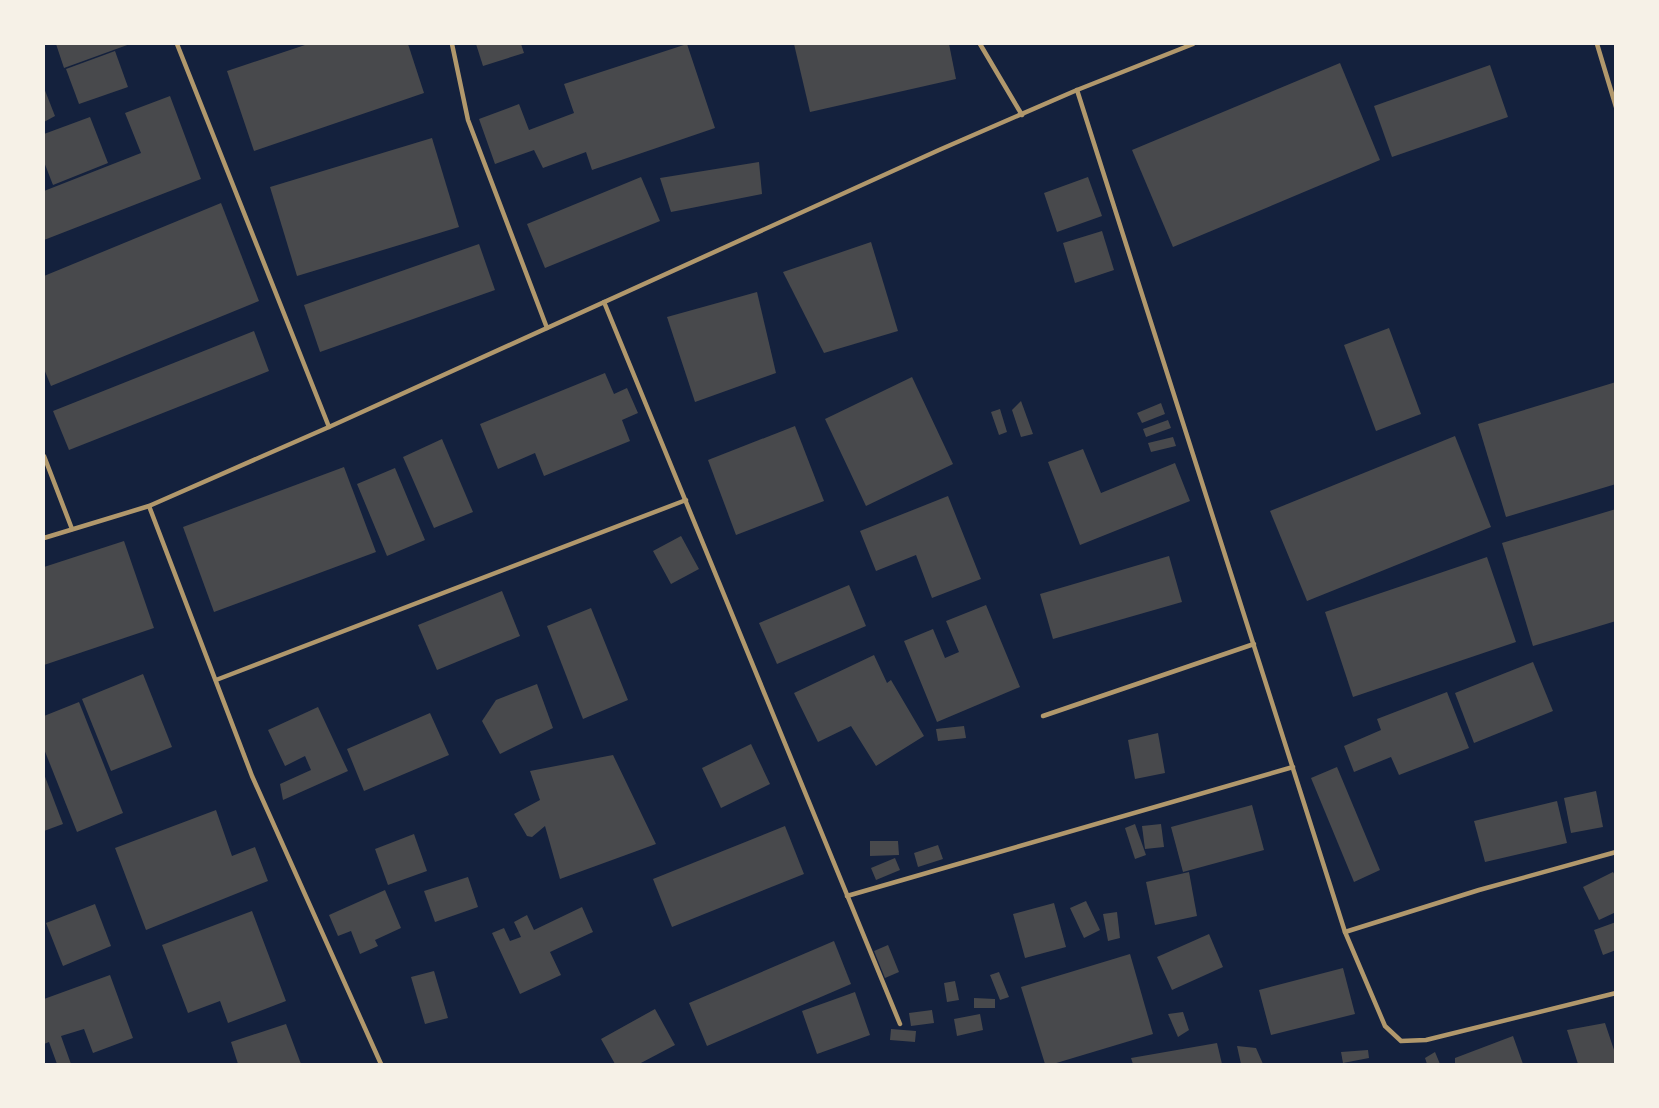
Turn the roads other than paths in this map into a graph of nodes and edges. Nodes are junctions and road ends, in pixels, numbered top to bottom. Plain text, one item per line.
1 (177, 44) edge
2 (452, 44) edge
3 (980, 44) edge
4 (1193, 44) edge
5 (1597, 44) edge
6 (1077, 90) junction
7 (1613, 92) edge
8 (1616, 107) edge
9 (1022, 115) junction
10 (604, 302) junction
11 (547, 328) junction
12 (329, 427) junction
13 (44, 456) edge
14 (686, 500) junction
15 (149, 506) junction
16 (72, 529) junction
17 (44, 538) edge
18 (1254, 644) junction
19 (216, 681) junction
20 (1043, 716) dead end
21 (1293, 766) junction
22 (1616, 852) edge
23 (847, 896) junction
24 (1345, 932) junction
25 (1616, 993) edge
26 (900, 1024) dead end
27 (381, 1065) edge

1 - 12 lane
2 - 11 lane
3 - 9 lane
4 - 6 lane
5 - 7 lane
6 - 9 lane
6 - 18 lane
7 - 8 lane
9 - 10 lane
10 - 11 lane
10 - 14 lane
11 - 12 lane
12 - 15 lane
13 - 16 lane
14 - 19 lane
14 - 23 lane
15 - 16 lane
15 - 19 lane
16 - 17 lane
18 - 20 lane
18 - 21 lane
19 - 27 lane
21 - 23 lane
21 - 24 lane
22 - 24 lane
23 - 26 lane
24 - 25 lane

